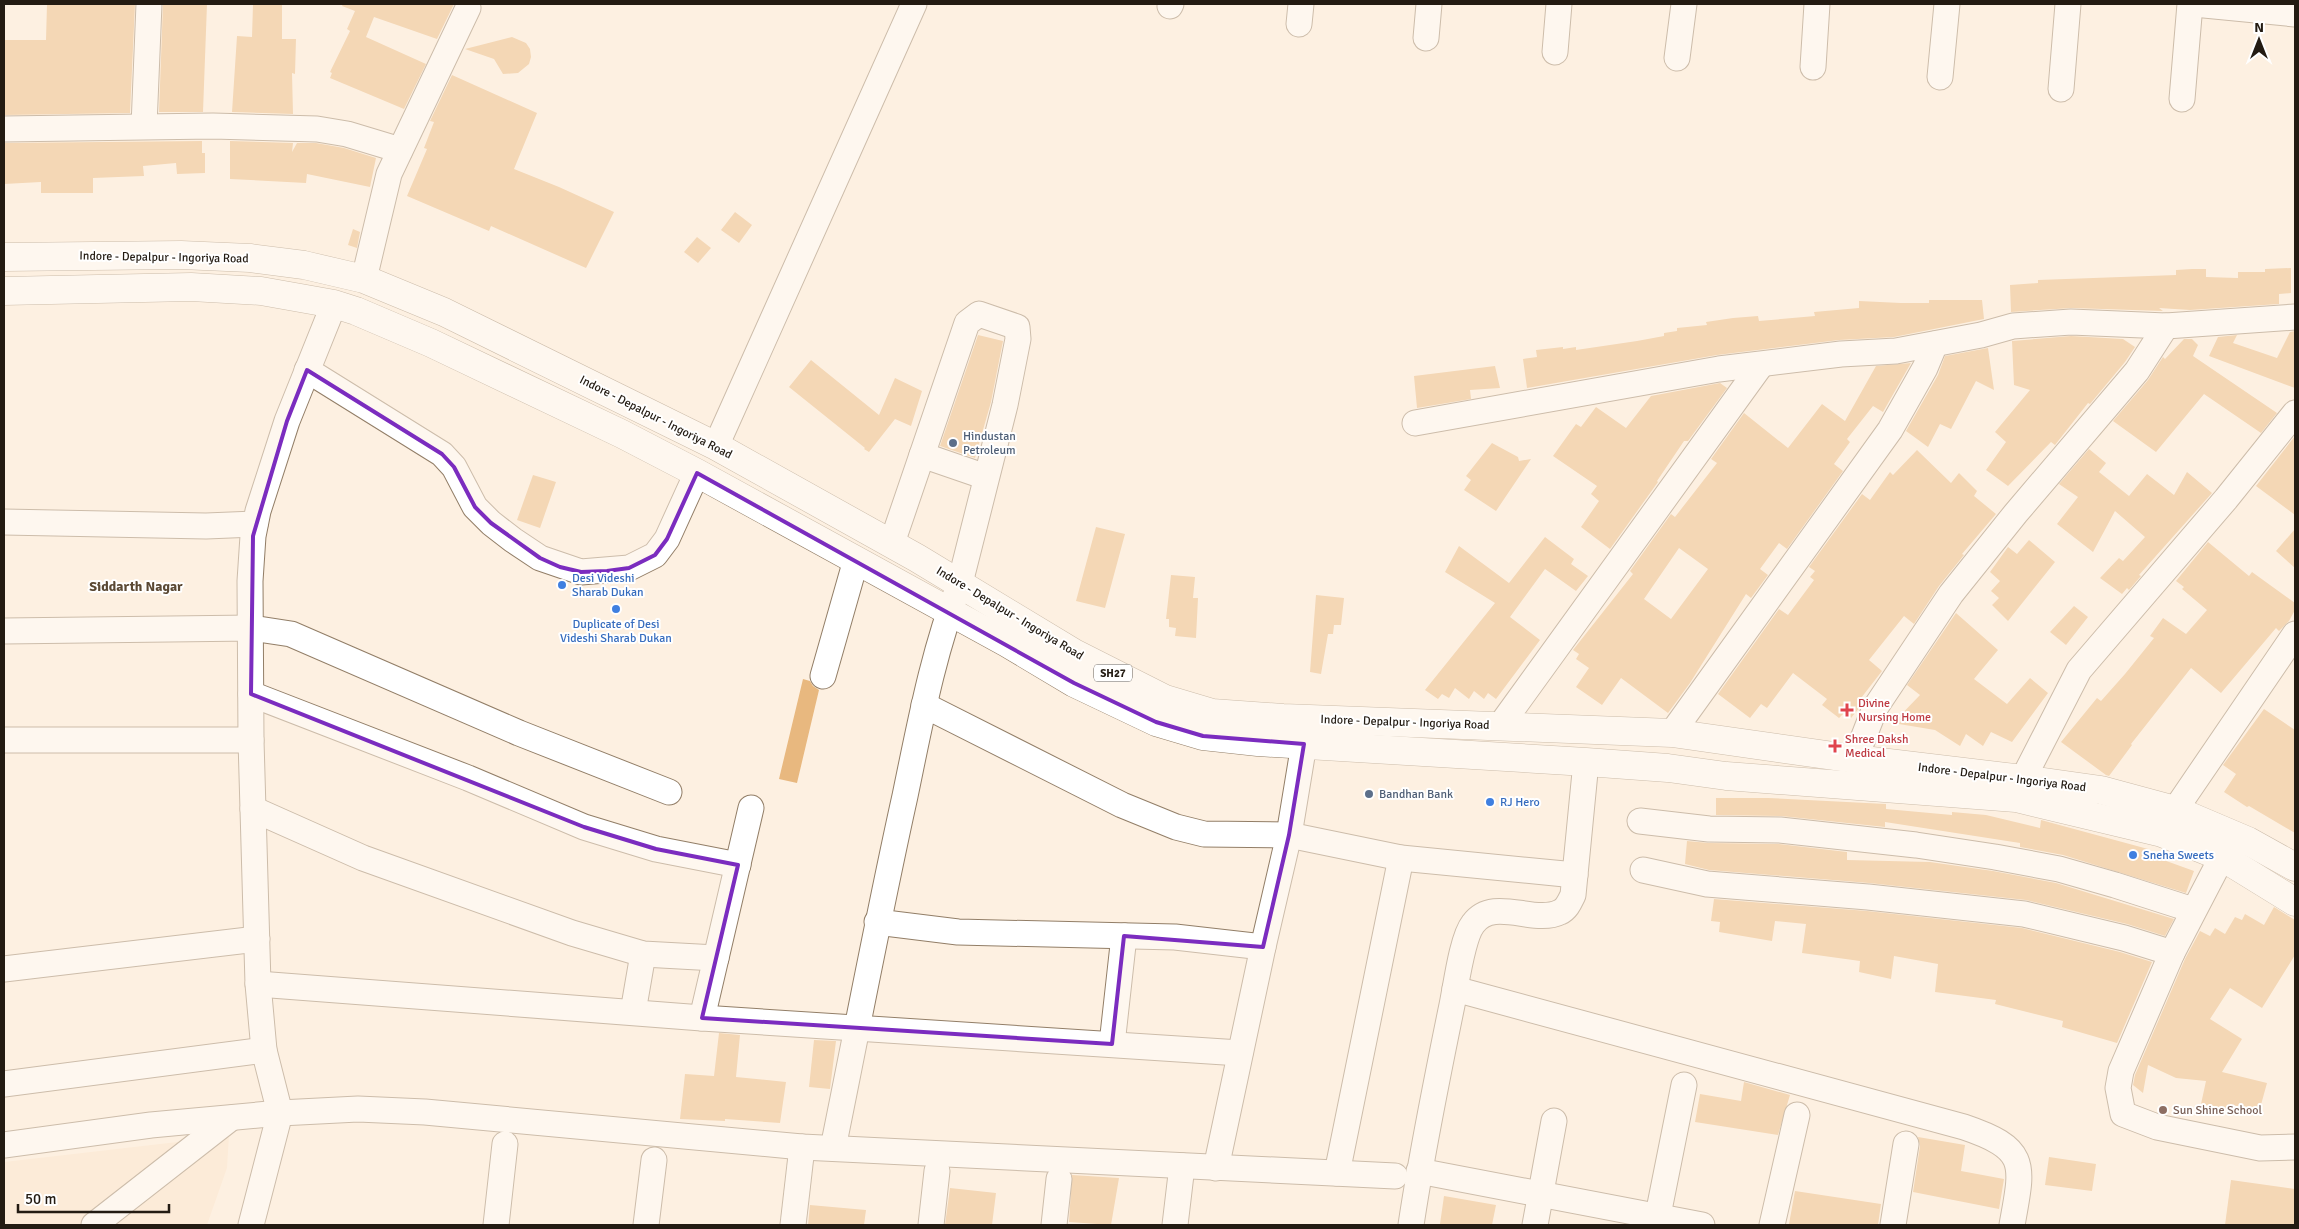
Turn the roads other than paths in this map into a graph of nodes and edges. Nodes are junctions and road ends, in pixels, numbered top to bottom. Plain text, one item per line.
1 (149, 4) edge
2 (914, 4) edge
3 (1429, 4) edge
4 (1559, 4) edge
5 (1684, 4) edge
6 (1817, 4) edge
7 (1947, 4) edge
8 (2068, 4) edge
9 (2190, 4) edge
10 (2194, 4) edge
11 (468, 8) dead end
12 (2295, 14) edge
13 (1426, 38) dead end
14 (1555, 52) dead end
15 (1677, 58) dead end
16 (1813, 68) dead end
17 (1940, 77) dead end
18 (2061, 89) dead end
19 (2182, 99) dead end
20 (144, 126) junction
21 (4, 129) edge
22 (400, 150) junction
23 (4, 257) edge
24 (364, 279) junction
25 (4, 291) edge
26 (334, 304) junction
27 (2295, 317) edge
28 (2166, 326) junction
29 (1935, 344) junction
30 (1762, 365) junction
31 (307, 370) junction
32 (2295, 412) edge
33 (1415, 423) dead end
34 (716, 446) junction
35 (922, 455) junction
36 (697, 473) junction
37 (986, 477) junction
38 (4, 522) edge
39 (255, 524) junction
40 (892, 544) junction
41 (856, 560) junction
42 (960, 583) junction
43 (949, 611) junction
44 (252, 628) junction
45 (4, 631) edge
46 (2295, 634) edge
47 (823, 676) dead end
48 (251, 694) junction
49 (924, 705) junction
50 (1500, 726) junction
51 (1672, 734) junction
52 (4, 740) edge
53 (251, 740) junction
54 (1304, 744) junction
55 (1855, 759) junction
56 (1586, 762) junction
57 (2023, 779) junction
58 (669, 792) dead end
59 (751, 808) dead end
60 (253, 809) junction
61 (2175, 810) junction
62 (1640, 821) dead end
63 (1289, 835) junction
64 (2222, 857) junction
65 (1401, 858) junction
66 (738, 865) junction
67 (2295, 867) edge
68 (1643, 870) dead end
69 (1575, 875) junction
70 (2295, 902) edge
71 (2193, 910) junction
72 (878, 922) junction
73 (1124, 936) junction
74 (257, 939) junction
75 (1263, 947) junction
76 (2172, 953) junction
77 (643, 954) junction
78 (716, 958) junction
79 (4, 969) edge
80 (258, 984) junction
81 (1455, 989) junction
82 (633, 1012) junction
83 (702, 1018) junction
84 (857, 1027) junction
85 (1112, 1044) junction
86 (264, 1050) junction
87 (1240, 1053) junction
88 (4, 1084) edge
89 (1684, 1085) dead end
90 (280, 1114) junction
91 (1797, 1116) dead end
92 (231, 1118) junction
93 (1554, 1120) dead end
94 (505, 1144) dead end
95 (1906, 1144) dead end
96 (4, 1145) edge
97 (802, 1147) junction
98 (2295, 1147) edge
99 (833, 1148) junction
100 (654, 1160) dead end
101 (1182, 1166) junction
102 (1216, 1168) junction
103 (937, 1171) dead end
104 (1419, 1171) junction
105 (1337, 1173) junction
106 (1395, 1176) dead end
107 (1059, 1179) dead end
108 (1541, 1194) junction
109 (1657, 1221) edge
110 (94, 1225) edge
111 (251, 1225) edge
112 (496, 1225) edge
113 (646, 1225) edge
114 (792, 1225) edge
115 (931, 1225) edge
116 (1054, 1225) edge
117 (1175, 1225) edge
118 (1411, 1225) edge
119 (1535, 1225) edge
120 (1702, 1225) edge
121 (1772, 1225) edge
122 (1893, 1225) edge
123 (2012, 1225) edge

1 - 20 street
2 - 34 street
3 - 13 street
4 - 14 street
5 - 15 street
6 - 16 street
7 - 17 street
8 - 18 street
9 - 19 street
10 - 12 street
11 - 22 street
20 - 21 street
20 - 22 street
22 - 24 street
23 - 24 main road, Indore - Depalpur - Ingoriya Road / SH27
24 - 34 main road, Indore - Depalpur - Ingoriya Road / SH27
25 - 26 main road, Indore - Depalpur - Ingoriya Road / SH27
26 - 31 street
26 - 36 main road, Indore - Depalpur - Ingoriya Road / SH27
27 - 28 street
28 - 29 street
28 - 55 street
29 - 30 street
29 - 51 street
30 - 33 street
30 - 50 street
31 - 36 street
31 - 39 street
32 - 57 street
34 - 40 main road, Indore - Depalpur - Ingoriya Road / SH27
35 - 37 street
35 - 37 street
35 - 40 street
36 - 41 main road, Indore - Depalpur - Ingoriya Road / SH27
37 - 42 street
38 - 39 street
39 - 44 street
40 - 42 main road, Indore - Depalpur - Ingoriya Road / SH27
41 - 43 main road, Indore - Depalpur - Ingoriya Road / SH27
41 - 47 street
42 - 43 street
42 - 50 main road, Indore - Depalpur - Ingoriya Road / SH27
43 - 49 street
43 - 54 main road, Indore - Depalpur - Ingoriya Road / SH27
44 - 45 street
44 - 48 street
44 - 58 street
46 - 61 street
48 - 53 street
48 - 66 street
49 - 63 street
49 - 72 street
50 - 51 main road, Indore - Depalpur - Ingoriya Road / SH27
51 - 55 main road, Indore - Depalpur - Ingoriya Road / SH27
52 - 53 street
53 - 60 street
54 - 56 main road, Indore - Depalpur - Ingoriya Road / SH27
54 - 63 street
55 - 57 main road, Indore - Depalpur - Ingoriya Road / SH27
56 - 64 main road, Indore - Depalpur - Ingoriya Road / SH27
56 - 69 street
57 - 61 main road, Indore - Depalpur - Ingoriya Road / SH27
59 - 66 street
60 - 74 street
60 - 77 street
61 - 67 main road, Indore - Depalpur - Ingoriya Road / SH27
62 - 71 street
63 - 65 street
63 - 75 street
64 - 70 main road, Indore - Depalpur - Ingoriya Road / SH27
64 - 71 street
65 - 69 street
65 - 105 street
66 - 78 street
68 - 76 street
69 - 81 street
71 - 76 street
72 - 73 street
72 - 84 street
73 - 75 street
73 - 85 street
74 - 79 street
74 - 80 street
75 - 87 street
76 - 98 street
77 - 78 street
77 - 82 street
78 - 83 street
80 - 82 street
80 - 86 street
81 - 104 street
81 - 123 street
82 - 83 street
83 - 84 street
84 - 85 street
84 - 99 street
85 - 87 street
86 - 88 street
86 - 90 street
87 - 102 street
89 - 109 street
90 - 92 street
90 - 97 street
90 - 111 street
91 - 121 street
92 - 96 street
92 - 110 street
93 - 108 street
94 - 112 street
95 - 122 street
97 - 99 street
97 - 114 street
99 - 101 street
100 - 113 street
101 - 102 street
101 - 117 street
102 - 105 street
103 - 115 street
104 - 108 street
104 - 118 street
105 - 106 street
107 - 116 street
108 - 109 street
108 - 119 street
109 - 120 street

